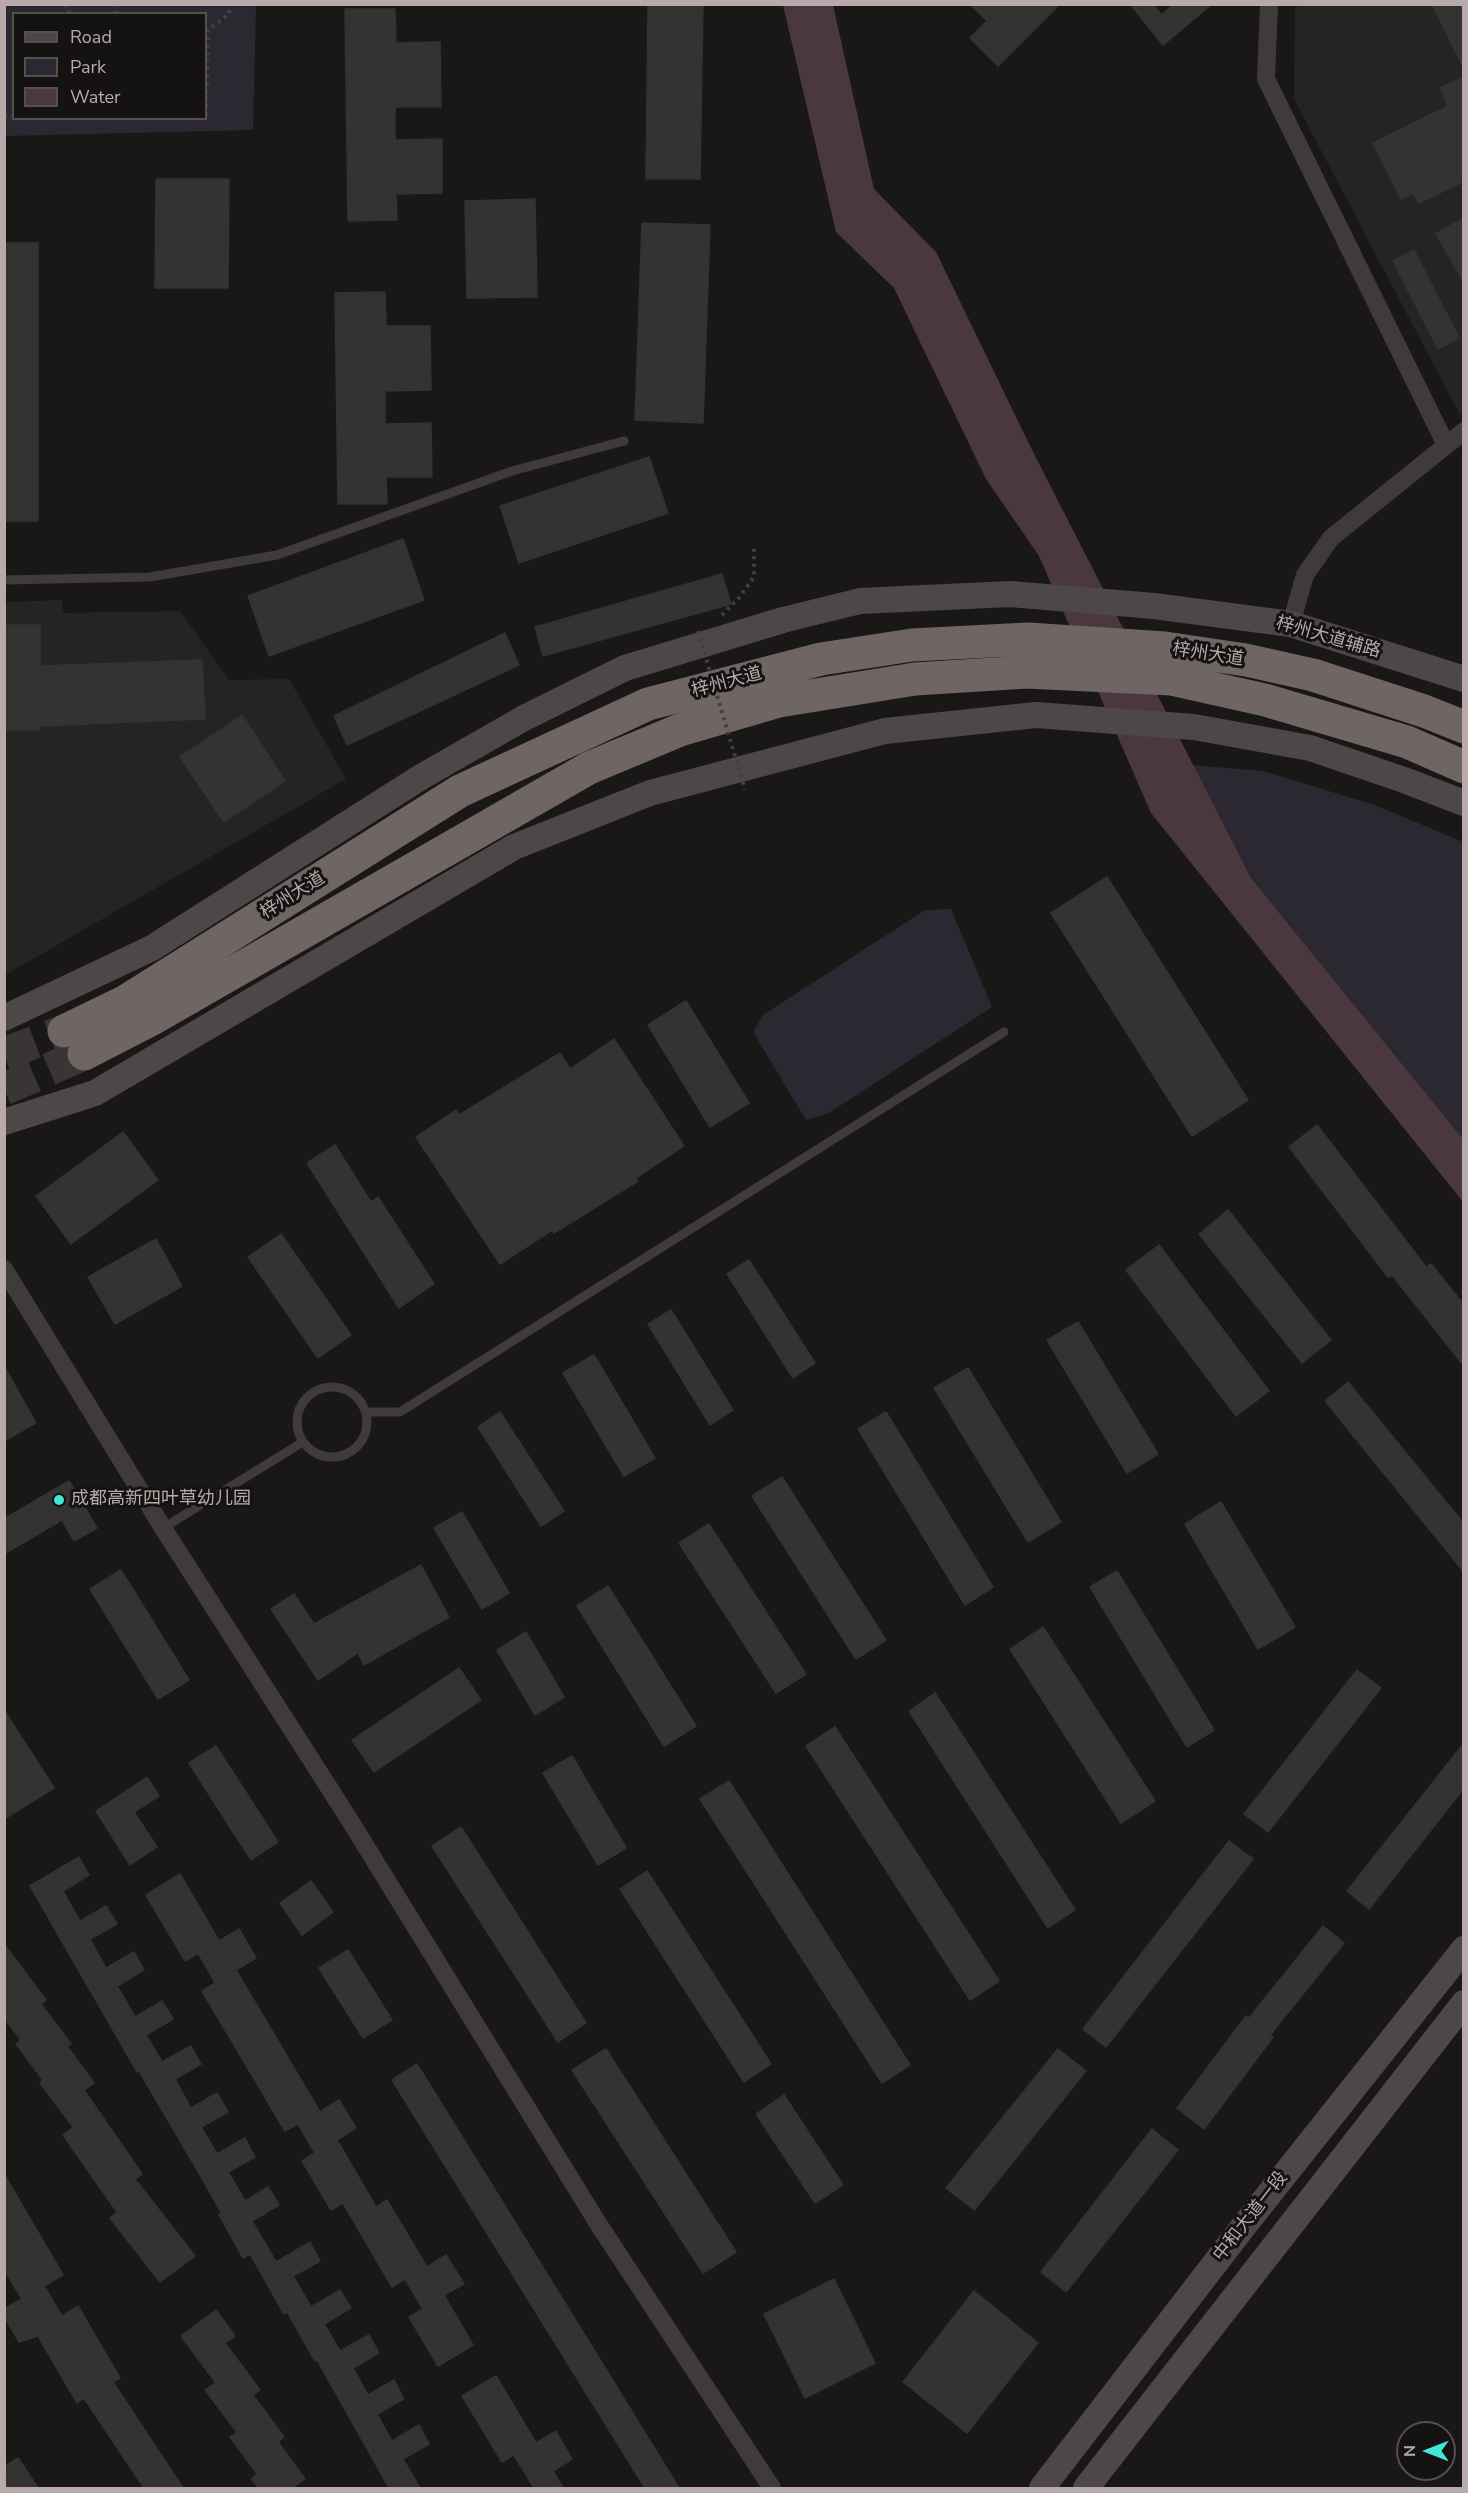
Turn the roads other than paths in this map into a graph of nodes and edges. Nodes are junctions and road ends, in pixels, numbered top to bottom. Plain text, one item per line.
1 (1269, 4) edge
2 (1464, 431) edge
3 (624, 441) dead end
4 (1446, 445) junction
5 (4, 580) edge
6 (1291, 624) junction
7 (1464, 679) edge
8 (1464, 727) edge
9 (1464, 767) edge
10 (1464, 803) edge
11 (4, 1018) edge
12 (1005, 1032) dead end
13 (4, 1122) edge
14 (4, 1269) edge
15 (367, 1412) junction
16 (303, 1443) junction
17 (163, 1528) junction
18 (1464, 1949) edge
19 (1464, 2003) edge
20 (772, 2488) edge
21 (1042, 2488) edge
22 (1086, 2488) edge

1 - 4 street
2 - 4 street
3 - 5 lane
4 - 6 street
6 - 7 main road, 梓州大道辅路
6 - 11 main road, 梓州大道辅路
8 - 9 highway, 梓州大道
10 - 13 main road
12 - 15 lane
14 - 17 street
15 - 16 lane
15 - 16 lane
16 - 17 lane
17 - 20 street
18 - 21 main road, 中和大道一段
19 - 22 main road, 中和大道一段

